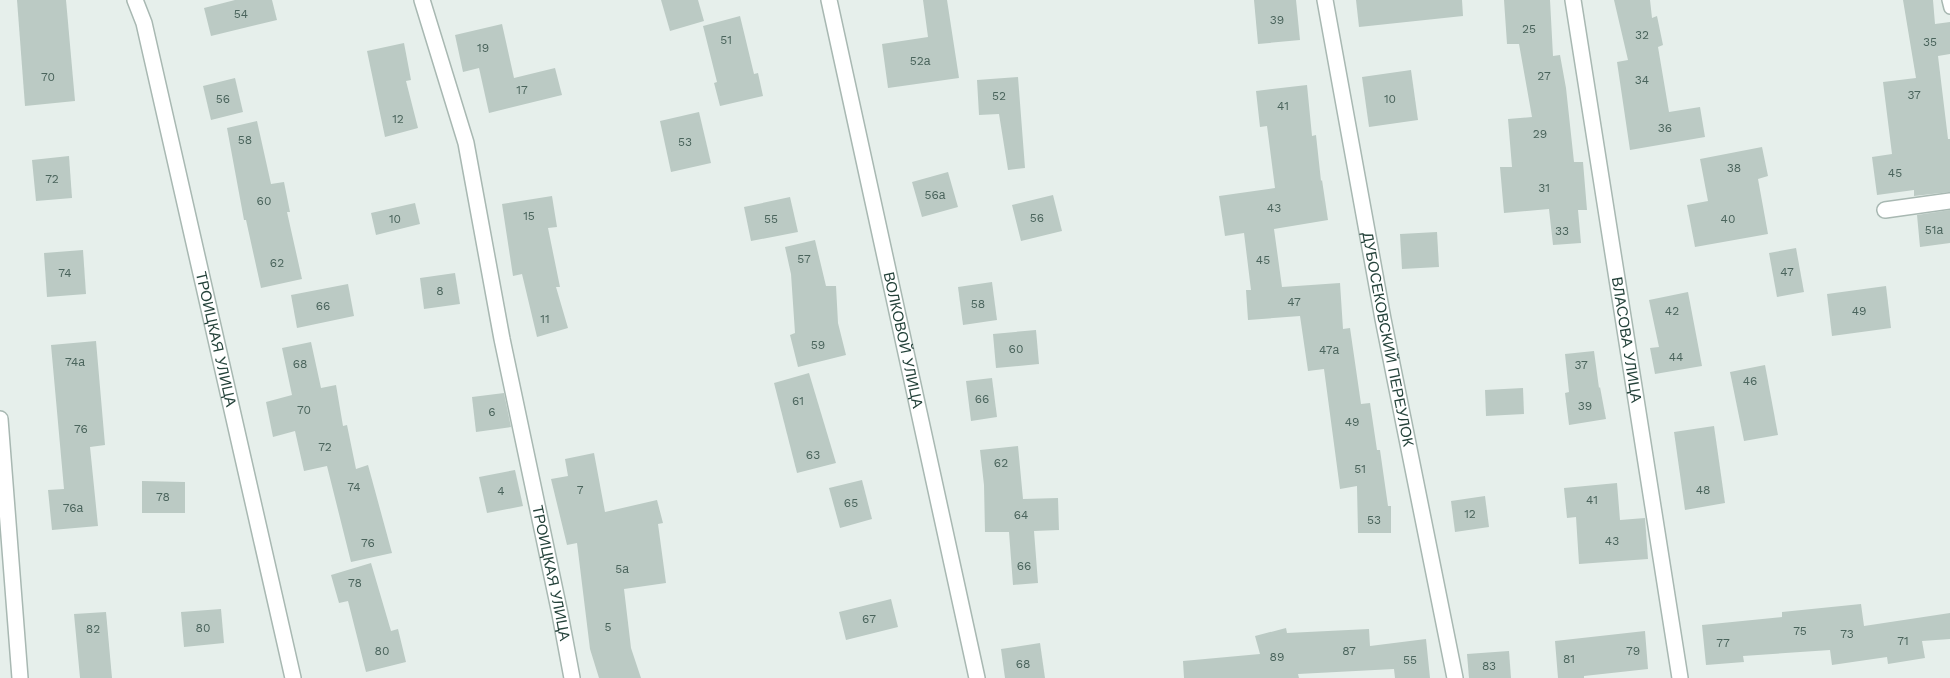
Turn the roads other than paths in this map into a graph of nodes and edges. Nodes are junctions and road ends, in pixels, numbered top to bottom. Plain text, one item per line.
1 (135, 0) edge
2 (422, 0) edge
3 (829, 0) edge
4 (1325, 0) edge
5 (1573, 0) edge
6 (1948, 0) edge
7 (1950, 8) edge
8 (1950, 201) edge
9 (1885, 210) dead end
10 (0, 419) edge
11 (20, 678) edge
12 (293, 678) edge
13 (572, 678) edge
14 (977, 678) edge
15 (1455, 678) edge
16 (1680, 678) edge

1 - 12 street, ТРОИЦКАЯ УЛИЦА
2 - 13 street, ТРОИЦКАЯ УЛИЦА
3 - 14 street, ВОЛКОВОЙ УЛИЦА
4 - 15 street, ДУБОСЕКОВСКИЙ ПЕРЕУЛОК
5 - 16 street, ВЛАСОВА УЛИЦА
6 - 7 lane
8 - 9 street
10 - 11 street

